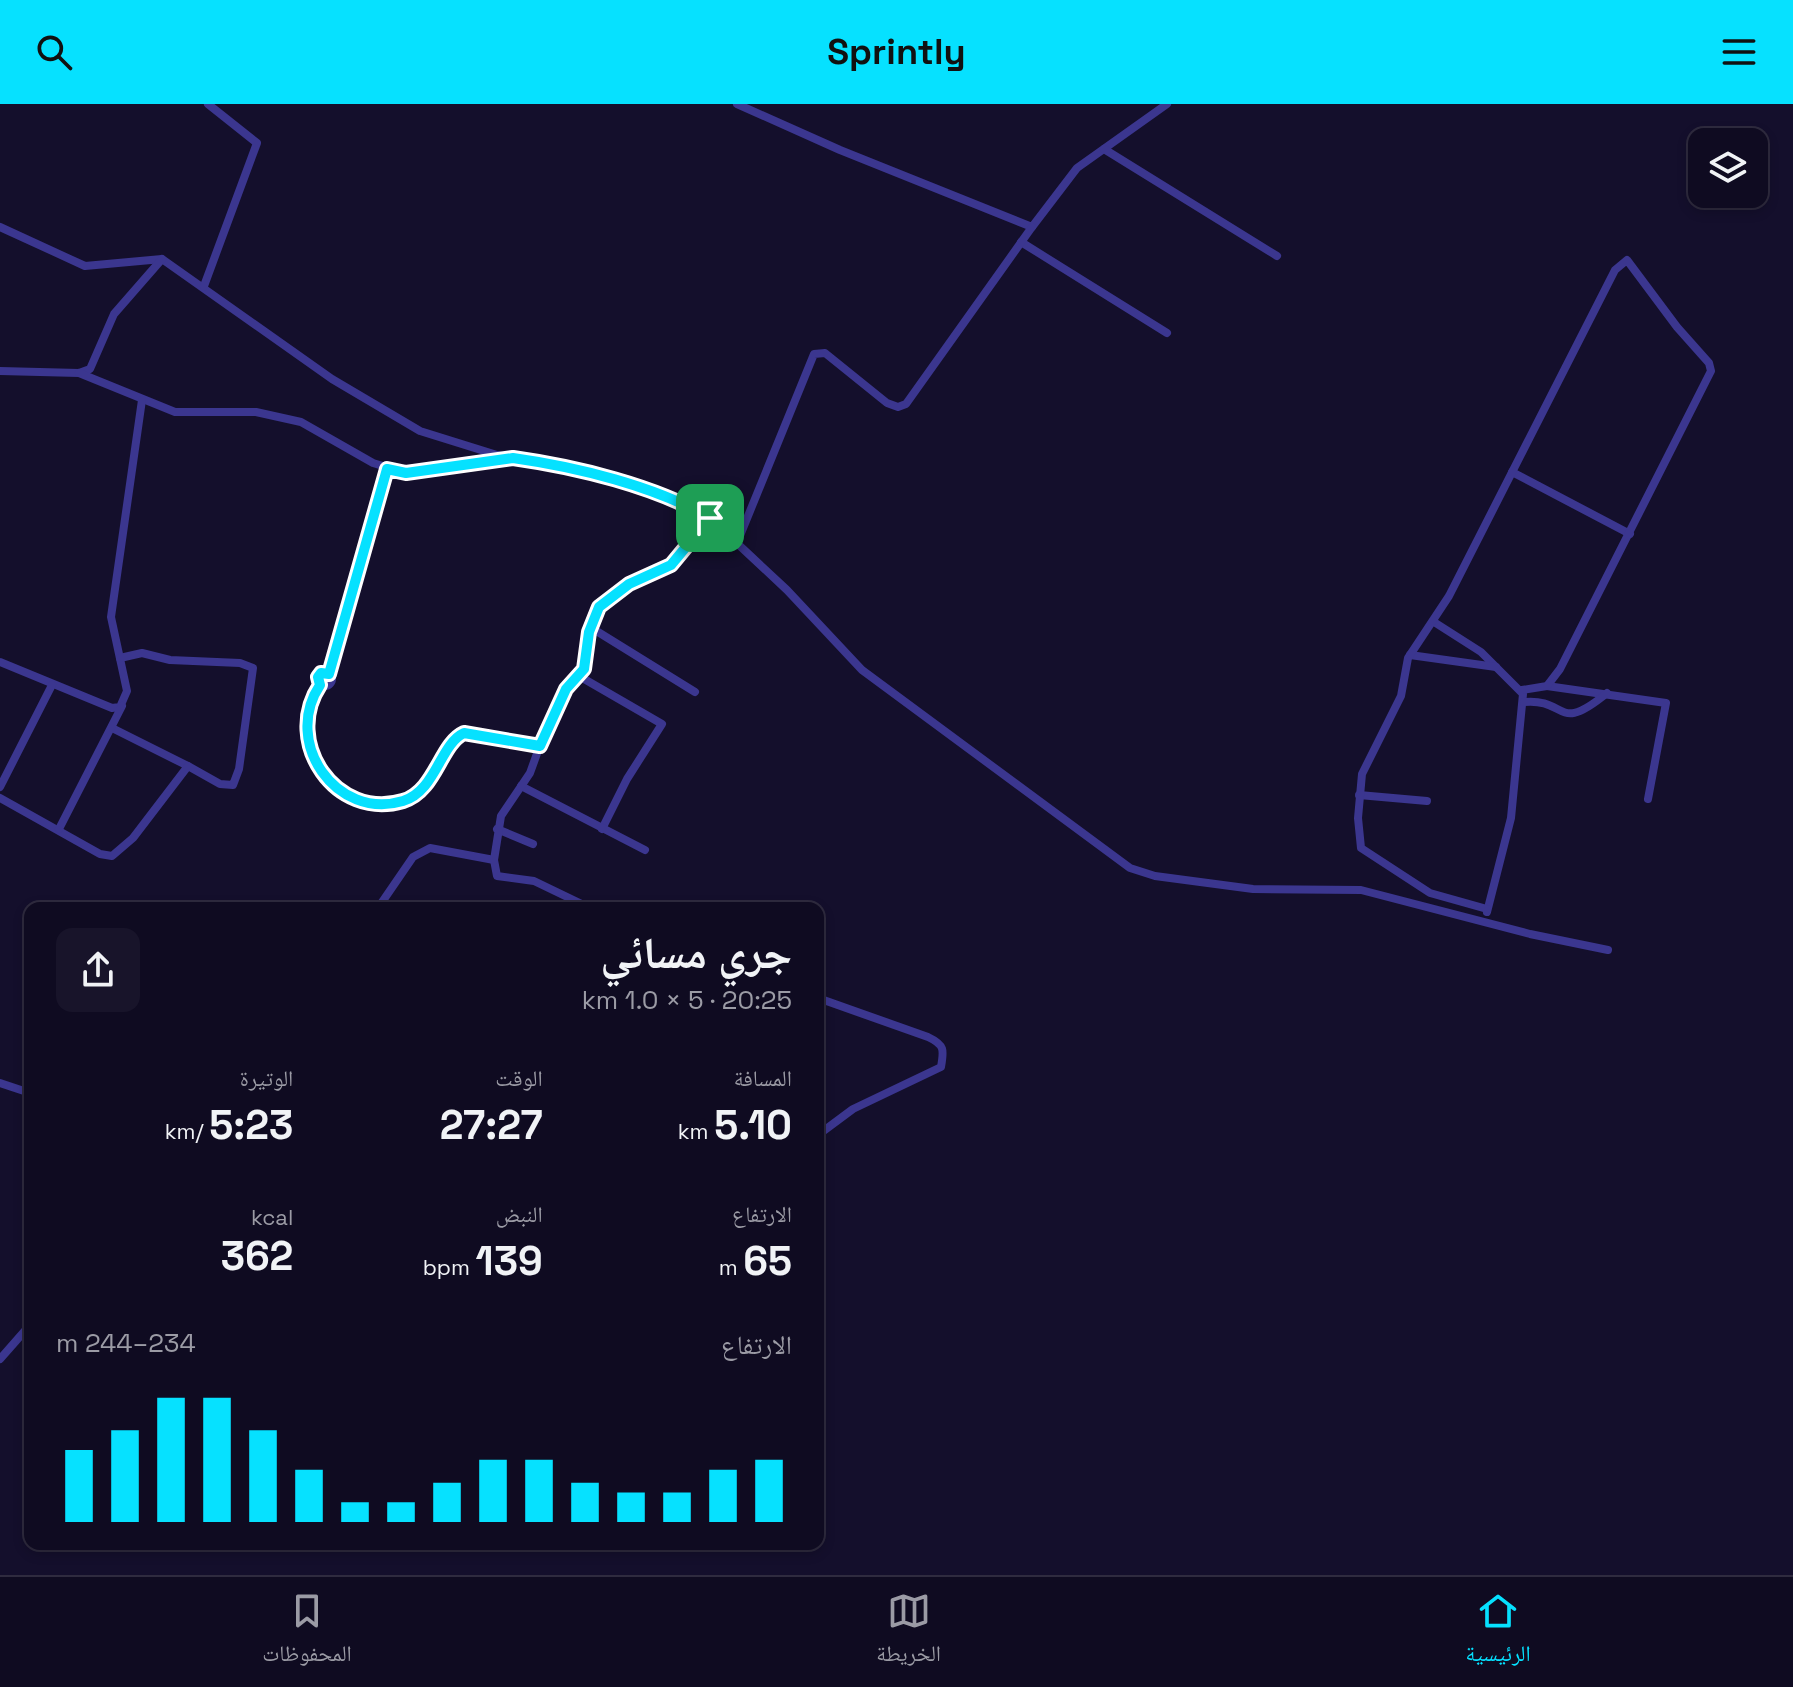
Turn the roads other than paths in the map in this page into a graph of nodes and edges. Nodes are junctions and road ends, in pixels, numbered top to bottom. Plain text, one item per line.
1 (208, 104) edge
2 (737, 104) edge
3 (1167, 104) edge
4 (1104, 149) junction
5 (0, 227) edge
6 (1032, 227) junction
7 (1021, 242) junction
8 (1277, 256) dead end
9 (162, 259) junction
10 (204, 286) junction
11 (1167, 333) dead end
12 (0, 371) edge
13 (79, 373) junction
14 (142, 400) junction
15 (513, 458) junction
16 (387, 469) junction
17 (1512, 472) junction
18 (710, 518) junction
19 (1630, 534) junction
20 (737, 543) junction
21 (1434, 622) junction
22 (590, 627) junction
23 (1410, 655) junction
24 (120, 658) junction
25 (0, 662) edge
26 (1500, 668) junction
27 (579, 676) junction
28 (52, 685) junction
29 (1547, 686) junction
30 (1522, 690) junction
31 (695, 692) dead end
32 (1607, 693) junction
33 (1524, 702) junction
34 (123, 705) junction
35 (112, 728) junction
36 (540, 746) junction
37 (188, 766) junction
38 (521, 786) junction
39 (0, 787) edge
40 (1359, 795) junction
41 (0, 798) edge
42 (1648, 799) dead end
43 (1427, 801) dead end
44 (59, 829) junction
45 (497, 829) junction
46 (602, 829) junction
47 (533, 844) dead end
48 (645, 850) dead end
49 (494, 860) junction
50 (383, 902) edge
51 (578, 902) edge
52 (1487, 909) junction
53 (1485, 920) junction
54 (1608, 950) dead end
55 (824, 1000) edge
56 (0, 1083) edge
57 (24, 1091) edge
58 (824, 1131) edge
59 (24, 1332) edge
60 (0, 1359) edge

1 - 10 street
2 - 6 street
3 - 4 street
4 - 6 street
4 - 8 street
5 - 9 street
6 - 7 street
7 - 11 street
7 - 20 street
9 - 10 street
9 - 13 street
10 - 15 street
12 - 13 street
13 - 14 street
14 - 16 street
14 - 24 street
15 - 16 street
15 - 18 street
16 - 36 street
17 - 19 street
17 - 19 street
17 - 21 street
18 - 20 street
18 - 22 street
19 - 29 street
20 - 53 street
21 - 23 street
21 - 26 street
22 - 27 street
22 - 31 street
23 - 26 street
23 - 40 street
24 - 34 street
24 - 37 street
25 - 28 street
26 - 30 street
27 - 36 street
27 - 46 street
28 - 34 street
28 - 39 street
29 - 30 street
29 - 32 street
30 - 33 street
32 - 33 street
32 - 42 street
33 - 52 street
34 - 35 street
35 - 37 street
35 - 44 street
36 - 38 street
37 - 44 street
38 - 45 street
38 - 46 street
40 - 43 street
40 - 52 street
41 - 44 street
45 - 47 street
45 - 49 street
46 - 48 street
49 - 50 street
49 - 51 street
52 - 53 street
53 - 54 street
55 - 58 street
56 - 57 street
59 - 60 street

